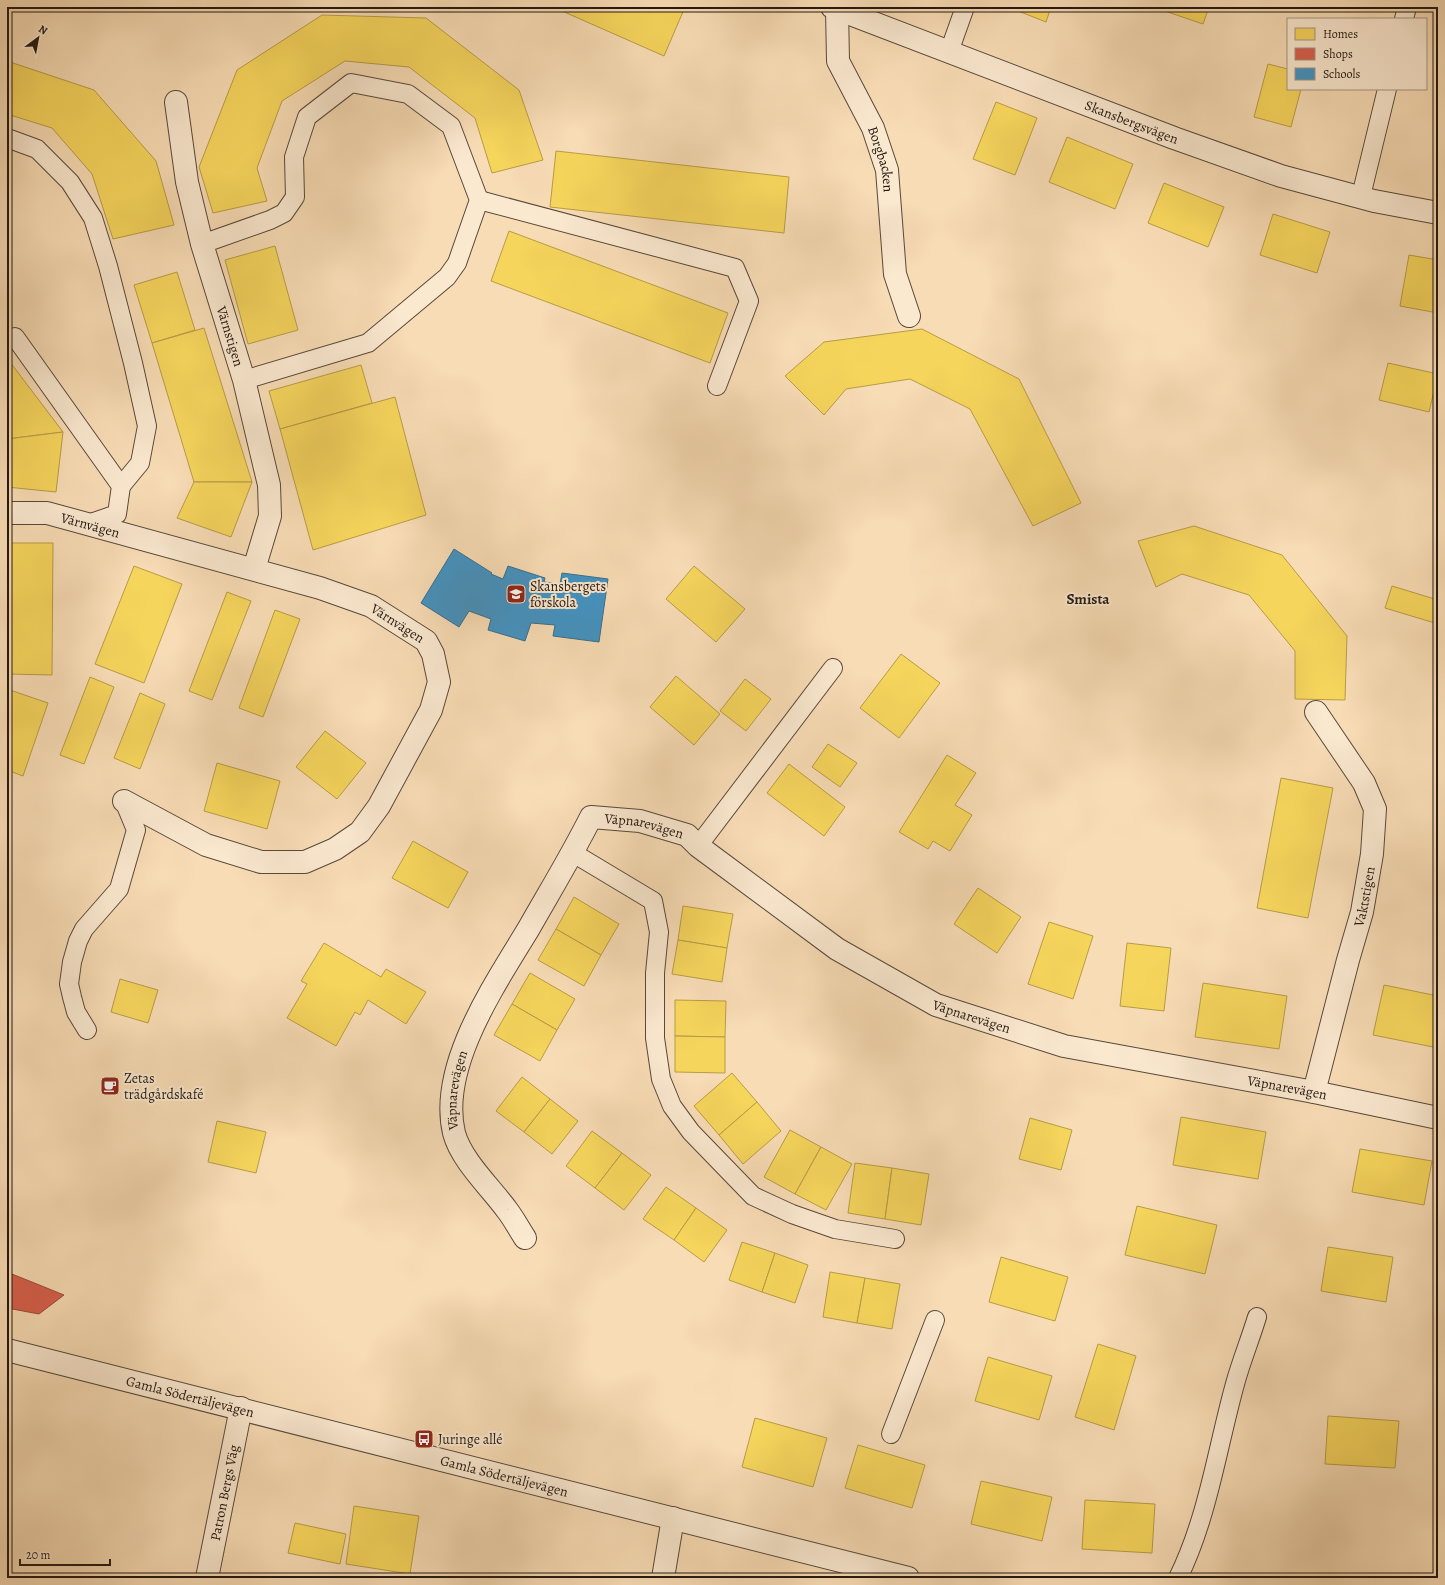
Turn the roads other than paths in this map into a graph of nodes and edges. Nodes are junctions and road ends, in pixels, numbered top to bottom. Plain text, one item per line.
1 (965, 7) edge
2 (1407, 7) edge
3 (834, 8) edge
4 (1404, 18) edge
5 (949, 52) junction
6 (1387, 90) edge
7 (176, 102) dead end
8 (7, 138) edge
9 (1361, 196) junction
10 (479, 200) junction
11 (1438, 213) edge
12 (202, 244) junction
13 (909, 316) dead end
14 (15, 337) dead end
15 (244, 380) junction
16 (717, 386) dead end
17 (121, 486) junction
18 (7, 513) edge
19 (88, 524) junction
20 (254, 569) junction
21 (833, 668) dead end
22 (1316, 712) dead end
23 (124, 800) joint
24 (698, 846) junction
25 (573, 853) junction
26 (87, 1030) dead end
27 (1314, 1092) junction
28 (1438, 1118) edge
29 (525, 1238) dead end
30 (895, 1239) dead end
31 (1257, 1317) dead end
32 (935, 1320) dead end
33 (7, 1350) edge
34 (241, 1408) junction
35 (891, 1434) dead end
36 (673, 1518) junction
37 (207, 1578) edge
38 (662, 1578) edge
39 (908, 1578) edge
40 (1178, 1578) edge

1 - 5 lane
2 - 4 lane
3 - 5 street, Skansbergsvägen
3 - 13 street, Borgbacken
5 - 9 street, Skansbergsvägen
6 - 9 lane
7 - 12 street, Värnstigen
8 - 17 lane
9 - 11 street, Skansbergsvägen
10 - 12 lane
10 - 15 lane
10 - 16 lane
12 - 15 street, Värnstigen
14 - 17 lane
15 - 20 street, Värnstigen
17 - 19 lane
18 - 19 street, Värnvägen
19 - 20 street, Värnvägen
20 - 23 street, Värnvägen
21 - 24 lane
22 - 27 street, Vaktstigen
23 - 26 lane
24 - 25 street, Väpnarevägen
24 - 27 street, Väpnarevägen
25 - 29 street, Väpnarevägen
25 - 30 lane
27 - 28 street, Väpnarevägen
31 - 40 lane
32 - 35 lane
33 - 34 street, Gamla Södertäljevägen
34 - 36 street, Gamla Södertäljevägen
34 - 37 street, Patron Bergs Väg
36 - 38 street
36 - 39 street, Gamla Södertäljevägen

